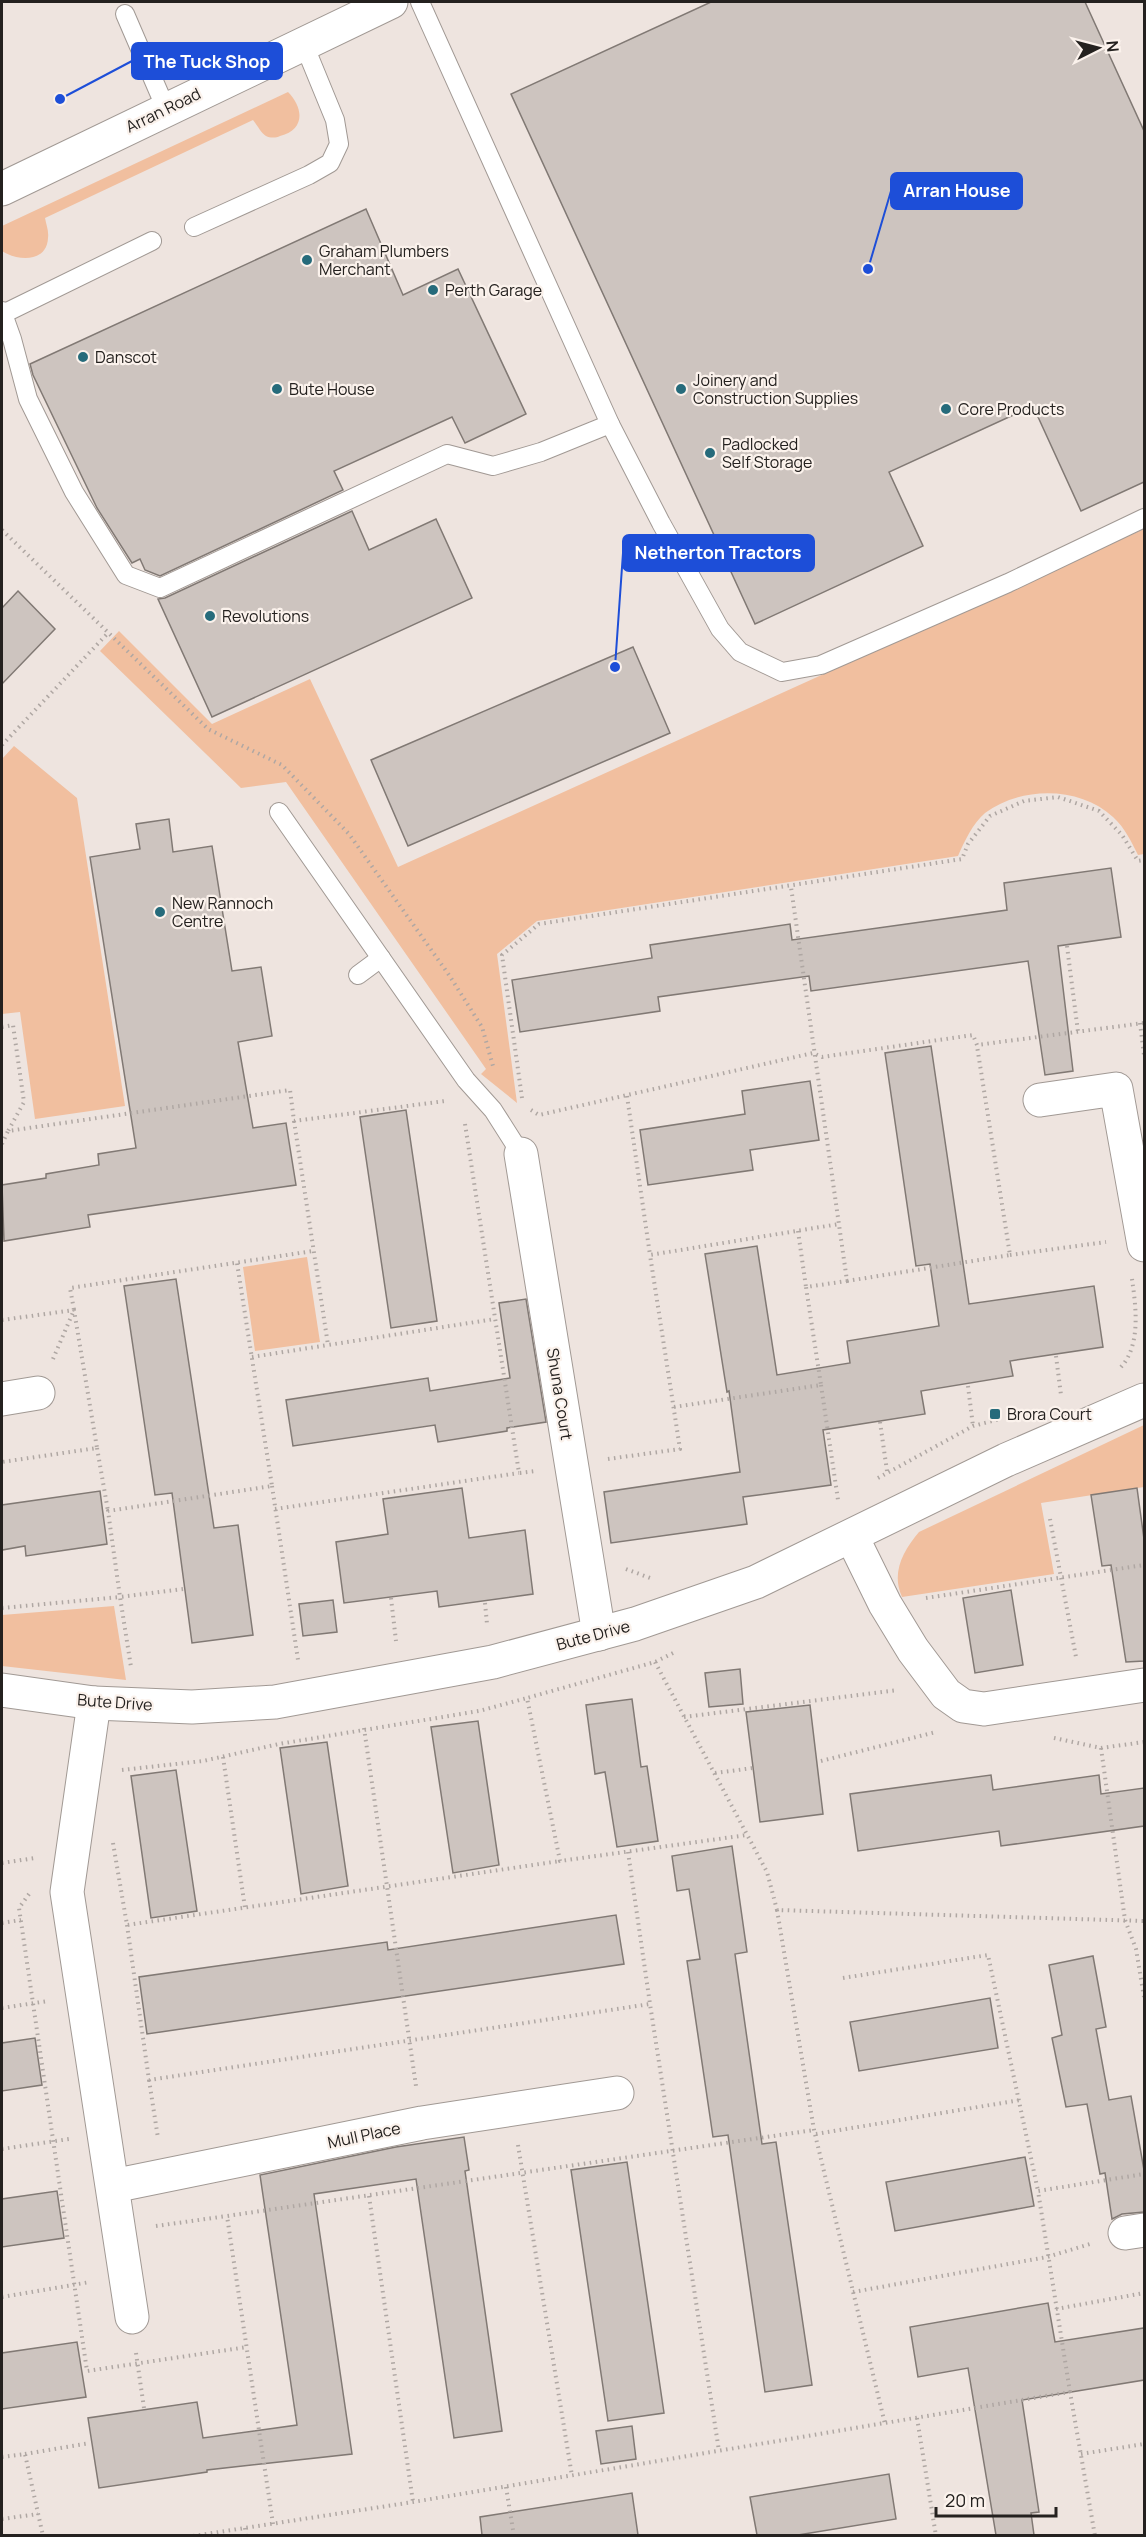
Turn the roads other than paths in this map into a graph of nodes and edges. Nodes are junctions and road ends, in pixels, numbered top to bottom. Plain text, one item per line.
1 (391, 2) edge
2 (420, 2) edge
3 (125, 14) dead end
4 (303, 42) junction
5 (166, 109) junction
6 (2, 189) edge
7 (194, 227) dead end
8 (152, 241) dead end
9 (2, 313) edge
10 (610, 424) junction
11 (1144, 518) edge
12 (279, 812) dead end
13 (381, 958) junction
14 (357, 975) dead end
15 (1040, 1100) dead end
16 (521, 1154) joint
17 (1130, 1252) edge
18 (38, 1393) road end
19 (2, 1399) edge
20 (1144, 1400) edge
21 (852, 1537) junction
22 (598, 1634) junction
23 (1144, 1685) edge
24 (2, 1690) edge
25 (94, 1702) junction
26 (617, 2093) dead end
27 (113, 2186) junction
28 (132, 2317) road end

1 - 4 street, Arran Road
2 - 10 lane
3 - 5 lane
4 - 5 street, Arran Road
4 - 7 lane
5 - 6 street, Arran Road
8 - 9 lane
9 - 10 lane
10 - 11 lane
12 - 13 lane
13 - 14 lane
13 - 16 lane
15 - 17 street
16 - 22 street, Shuna Court
18 - 19 street
20 - 21 street, Bute Drive
21 - 22 street, Bute Drive
21 - 23 street
22 - 25 street, Bute Drive
24 - 25 street, Bute Drive
25 - 27 street
26 - 27 street, Mull Place
27 - 28 street

